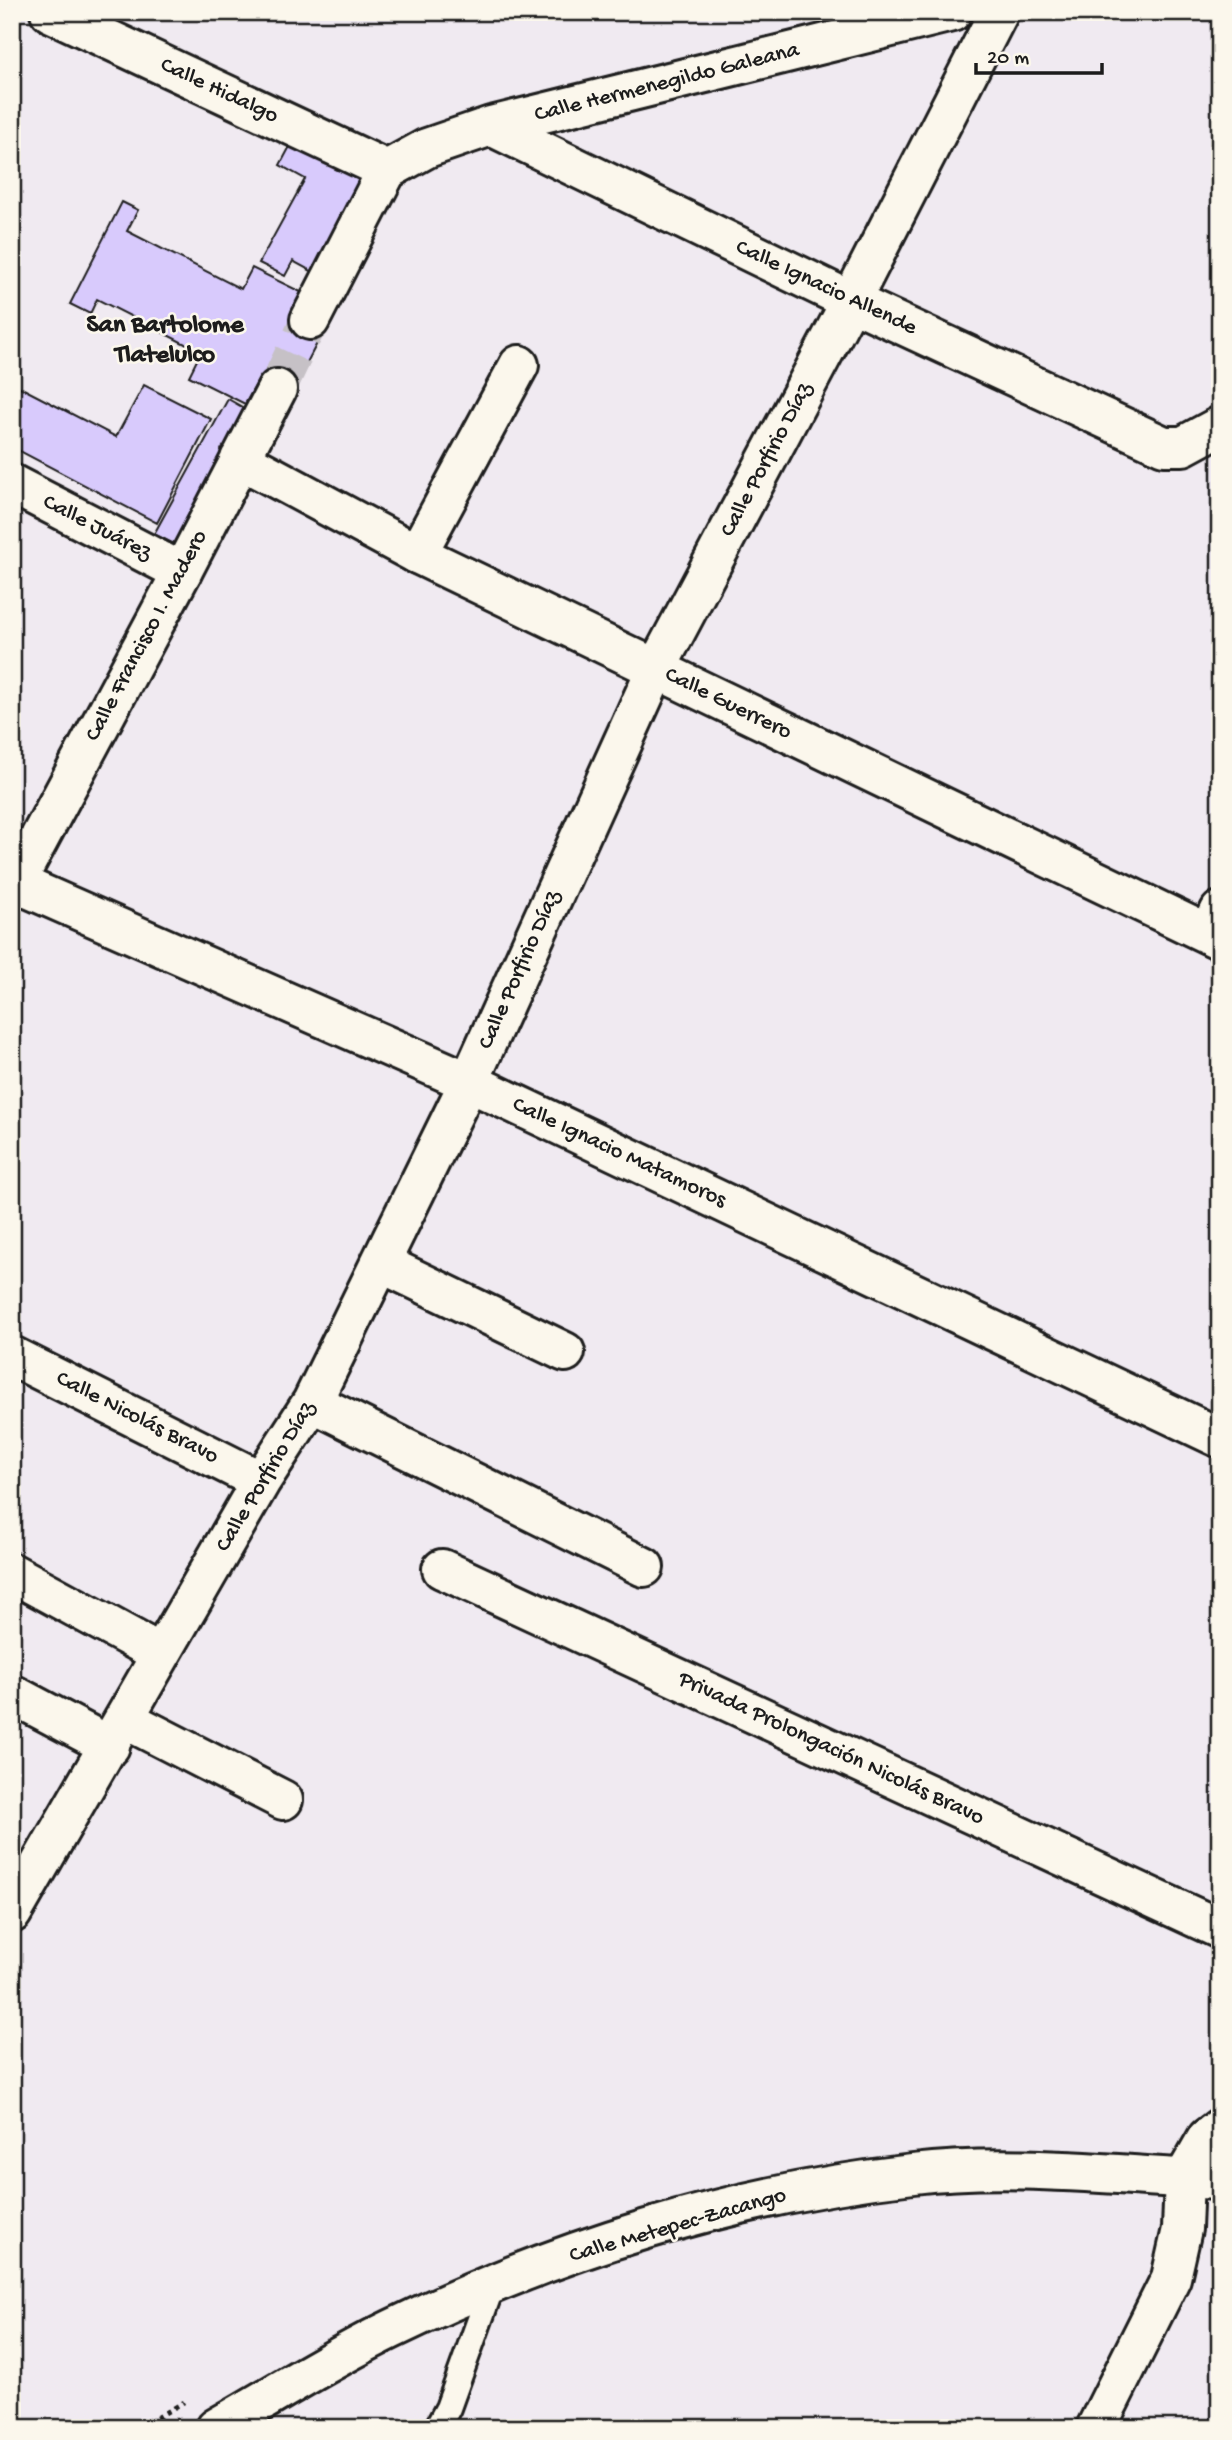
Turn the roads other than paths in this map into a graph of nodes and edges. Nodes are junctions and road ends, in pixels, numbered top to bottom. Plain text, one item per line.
1 (50, 12) edge
2 (953, 12) edge
3 (999, 12) edge
4 (491, 127) junction
5 (387, 170) junction
6 (851, 301) junction
7 (310, 320) tunnel mouth
8 (519, 366) dead end
9 (277, 388) tunnel mouth
10 (1220, 426) edge
11 (240, 459) junction
12 (12, 484) edge
13 (417, 554) junction
14 (182, 572) junction
15 (656, 669) junction
16 (14, 881) edge
17 (1216, 928) edge
18 (469, 1082) junction
19 (381, 1263) junction
20 (565, 1352) dead end
21 (12, 1356) edge
22 (312, 1402) junction
23 (1220, 1438) edge
24 (261, 1481) junction
25 (645, 1567) dead end
26 (442, 1569) dead end
27 (12, 1573) edge
28 (161, 1654) junction
29 (12, 1694) edge
30 (118, 1732) junction
31 (283, 1800) dead end
32 (12, 1913) edge
33 (1220, 1929) edge
34 (1220, 2128) edge
35 (1202, 2179) edge
36 (492, 2286) junction
37 (216, 2428) edge
38 (437, 2428) edge
39 (1096, 2428) edge

1 - 5 street, Calle Hidalgo
2 - 4 street, Calle Hermenegildo Galeana
3 - 6 street, Calle Porfirio Díaz
4 - 5 street, Calle Hermenegildo Galeana
4 - 6 street, Calle Ignacio Allende
5 - 7 street
6 - 10 street, Calle Ignacio Allende
6 - 15 street, Calle Porfirio Díaz
8 - 13 street
9 - 11 street, Calle Francisco I. Madero
11 - 13 street, Calle Guerrero
11 - 14 street, Calle Francisco I. Madero
12 - 14 street, Calle Juárez
13 - 15 street, Calle Guerrero
14 - 16 street, Calle Francisco I. Madero
15 - 17 street, Calle Guerrero
15 - 18 street, Calle Porfirio Díaz
16 - 18 street, Calle Ignacio Matamoros
18 - 19 street, Calle Porfirio Díaz
18 - 23 street, Calle Ignacio Matamoros
19 - 20 street
19 - 22 street, Calle Porfirio Díaz
21 - 24 street, Calle Nicolás Bravo
22 - 24 street, Calle Porfirio Díaz
22 - 25 street
24 - 28 street, Calle Porfirio Díaz
26 - 33 street, Privada Prolongación Nicolás Bravo
27 - 28 street
28 - 30 street, Calle Porfirio Díaz
29 - 30 street
30 - 31 street
30 - 32 street, Calle Porfirio Díaz
34 - 35 street
35 - 36 street, Calle Metepec-Zacango
35 - 39 street
36 - 37 street, Calle Metepec-Zacango
36 - 38 lane

